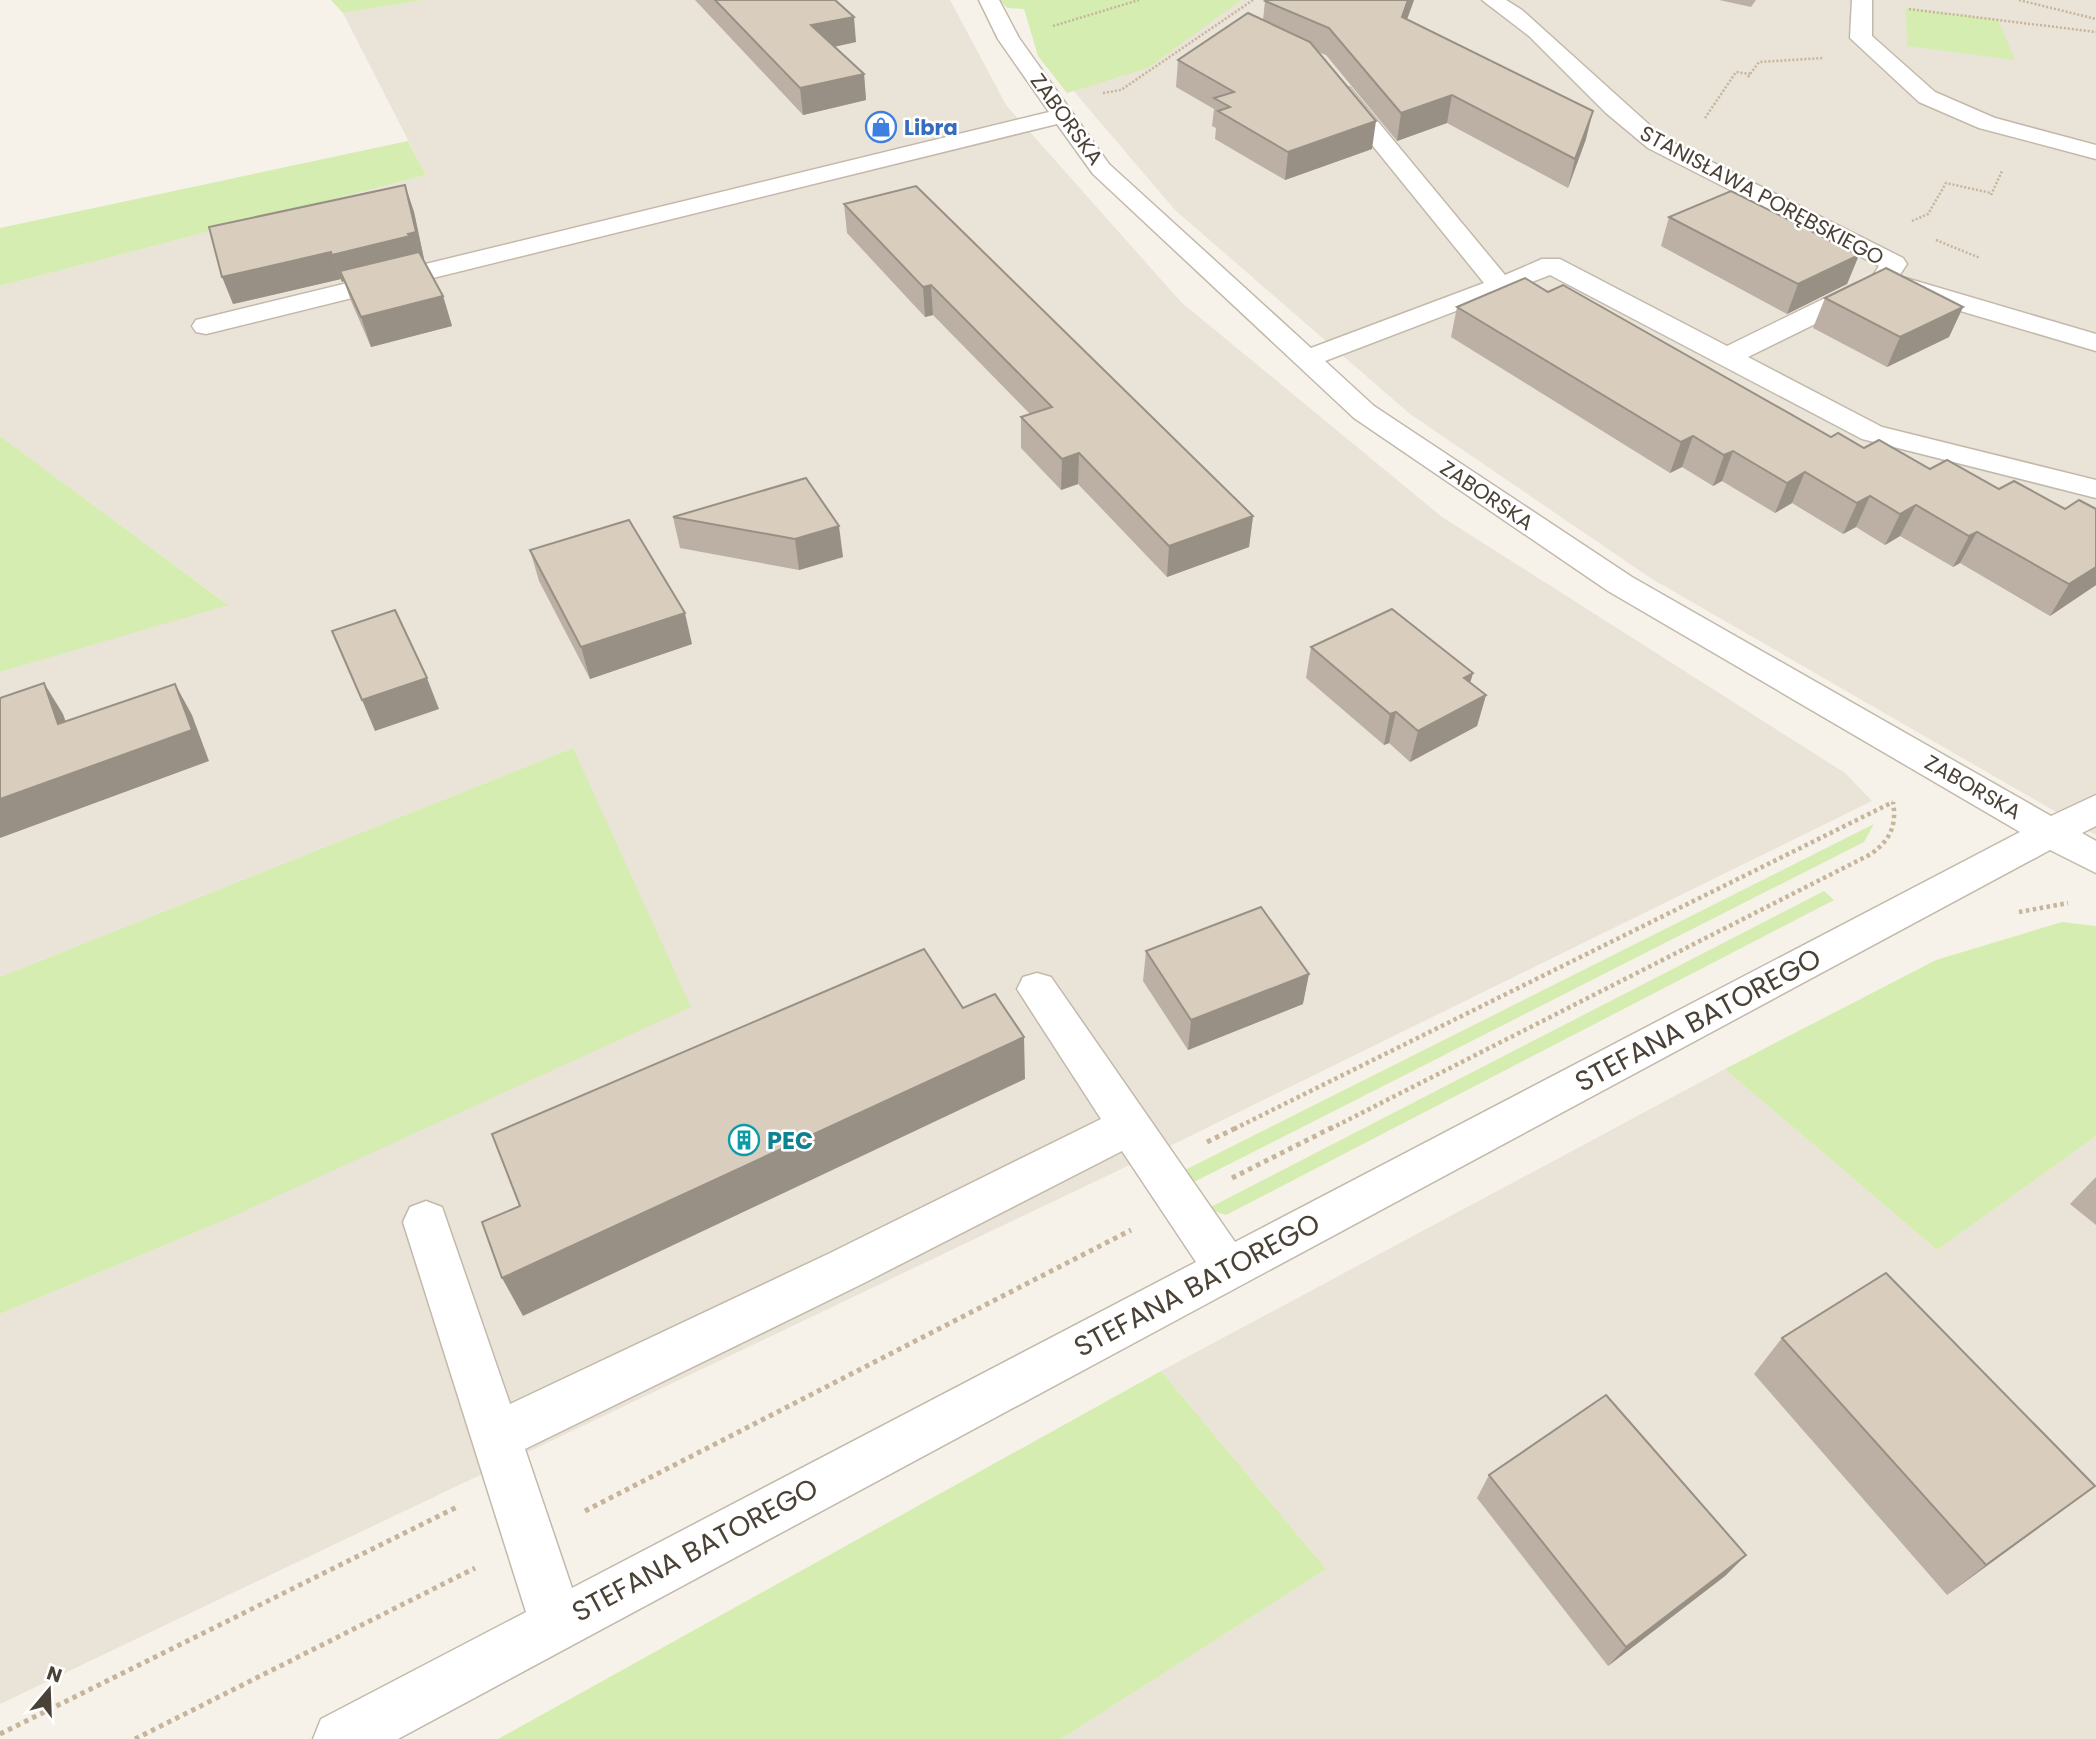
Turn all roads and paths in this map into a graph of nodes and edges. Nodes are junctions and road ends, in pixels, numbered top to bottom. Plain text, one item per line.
1 (989, 0) edge
2 (1139, 0) edge
3 (1253, 0) edge
4 (1492, 0) edge
5 (2019, 0) edge
6 (1861, 1) edge
7 (2096, 19) edge
8 (2096, 32) edge
9 (1009, 39) junction
10 (1879, 54) junction
11 (1325, 73) edge
12 (1060, 109) junction
13 (1699, 126) dead end
14 (2096, 152) edge
15 (1992, 193) dead end
16 (1910, 222) dead end
17 (1883, 280) junction
18 (1500, 286) junction
19 (206, 326) dead end
20 (2096, 343) edge
21 (1726, 357) junction
22 (1306, 359) junction
23 (2096, 489) edge
24 (2096, 809) edge
25 (2053, 834) junction
26 (1871, 854) dead end
27 (2096, 859) edge
28 (2070, 903) dead end
29 (2013, 913) dead end
30 (1037, 989) dead end
31 (1129, 1126) junction
32 (1182, 1203) junction
33 (426, 1222) dead end
34 (1227, 1269) junction
35 (496, 1437) junction
36 (529, 1541) junction
37 (557, 1624) junction
38 (135, 1739) edge
39 (341, 1739) edge

1 - 9 street, ZABORSKA
2 - 9 path
3 - 12 path
4 - 17 street, STANISŁAWA PORĘBSKIEGO
5 - 7 path
6 - 8 path
6 - 10 street
9 - 12 street, ZABORSKA
10 - 13 path
10 - 14 street
11 - 18 street
12 - 19 street
12 - 22 street, ZABORSKA
15 - 16 path
17 - 20 street, STANISŁAWA PORĘBSKIEGO
17 - 21 street, STANISŁAWA PORĘBSKIEGO
18 - 21 street
18 - 22 street
21 - 23 street
22 - 25 street, ZABORSKA
24 - 25 street
25 - 27 street, ZABORSKA
25 - 34 street, STEFANA BATOREGO
26 - 32 path
28 - 29 path
30 - 31 street
31 - 32 street
31 - 35 street
32 - 34 street
32 - 36 path
33 - 35 street
34 - 37 street, STEFANA BATOREGO
35 - 36 street
36 - 37 street
36 - 38 path
37 - 39 street, STEFANA BATOREGO

